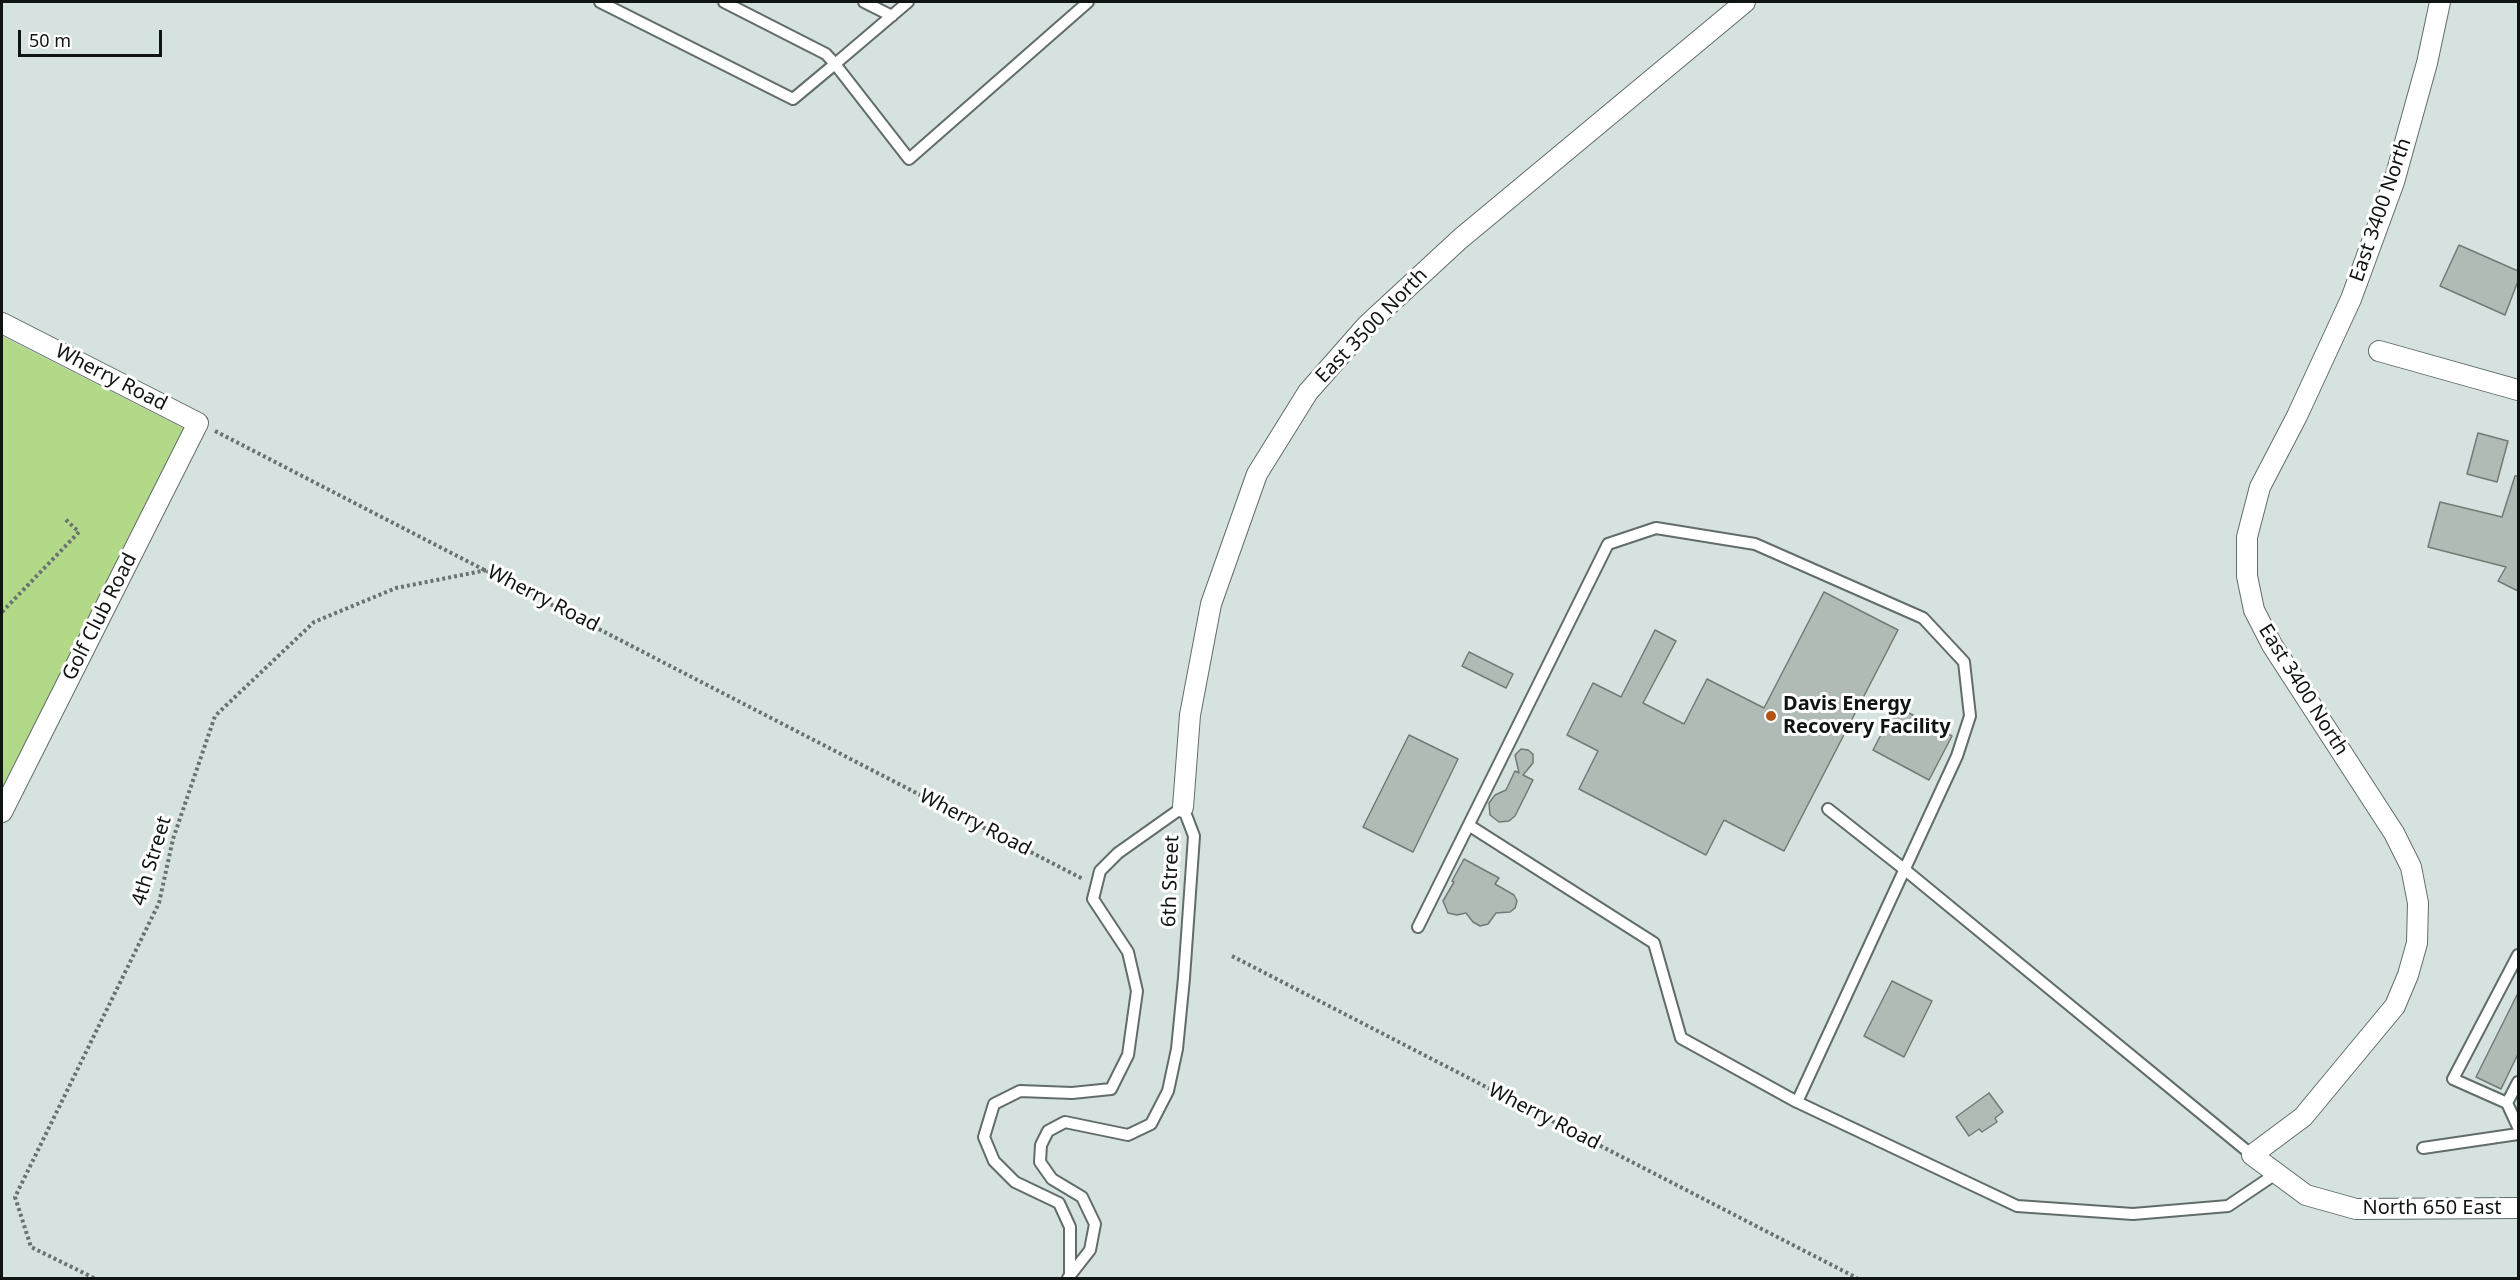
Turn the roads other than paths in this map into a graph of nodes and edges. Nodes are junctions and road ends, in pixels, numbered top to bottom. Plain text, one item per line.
1 (600, 2) edge
2 (724, 2) edge
3 (864, 2) edge
4 (908, 2) edge
5 (1088, 2) edge
6 (1745, 2) edge
7 (2440, 2) edge
8 (892, 16) junction
9 (835, 64) junction
10 (2, 322) edge
11 (2379, 351) dead end
12 (2518, 390) edge
13 (198, 423) joint
14 (1183, 807) junction
15 (1828, 809) dead end
16 (2, 812) edge
17 (1470, 826) junction
18 (1904, 869) junction
19 (1418, 927) dead end
20 (2518, 955) edge
21 (2518, 1082) edge
22 (1797, 1102) junction
23 (2507, 1103) junction
24 (2518, 1126) edge
25 (2518, 1134) edge
26 (2423, 1148) dead end
27 (2252, 1155) junction
28 (2277, 1173) junction
29 (2518, 1208) edge
30 (1069, 1276) edge

1 - 9 lane
2 - 9 lane
3 - 8 lane
4 - 8 lane
5 - 9 lane
6 - 14 street, East 3500 North
7 - 27 street, East 3400 North
8 - 9 lane
10 - 13 street, Wherry Road
11 - 12 street
13 - 16 street, Golf Club Road
14 - 30 lane, 6th Street
14 - 30 lane, 6th Street
15 - 18 lane
17 - 18 lane
17 - 19 lane
17 - 22 lane
18 - 22 lane
18 - 27 lane
20 - 23 lane
21 - 23 lane
22 - 28 lane
23 - 24 lane
25 - 26 lane
27 - 28 street, North 650 East
28 - 29 street, North 650 East

